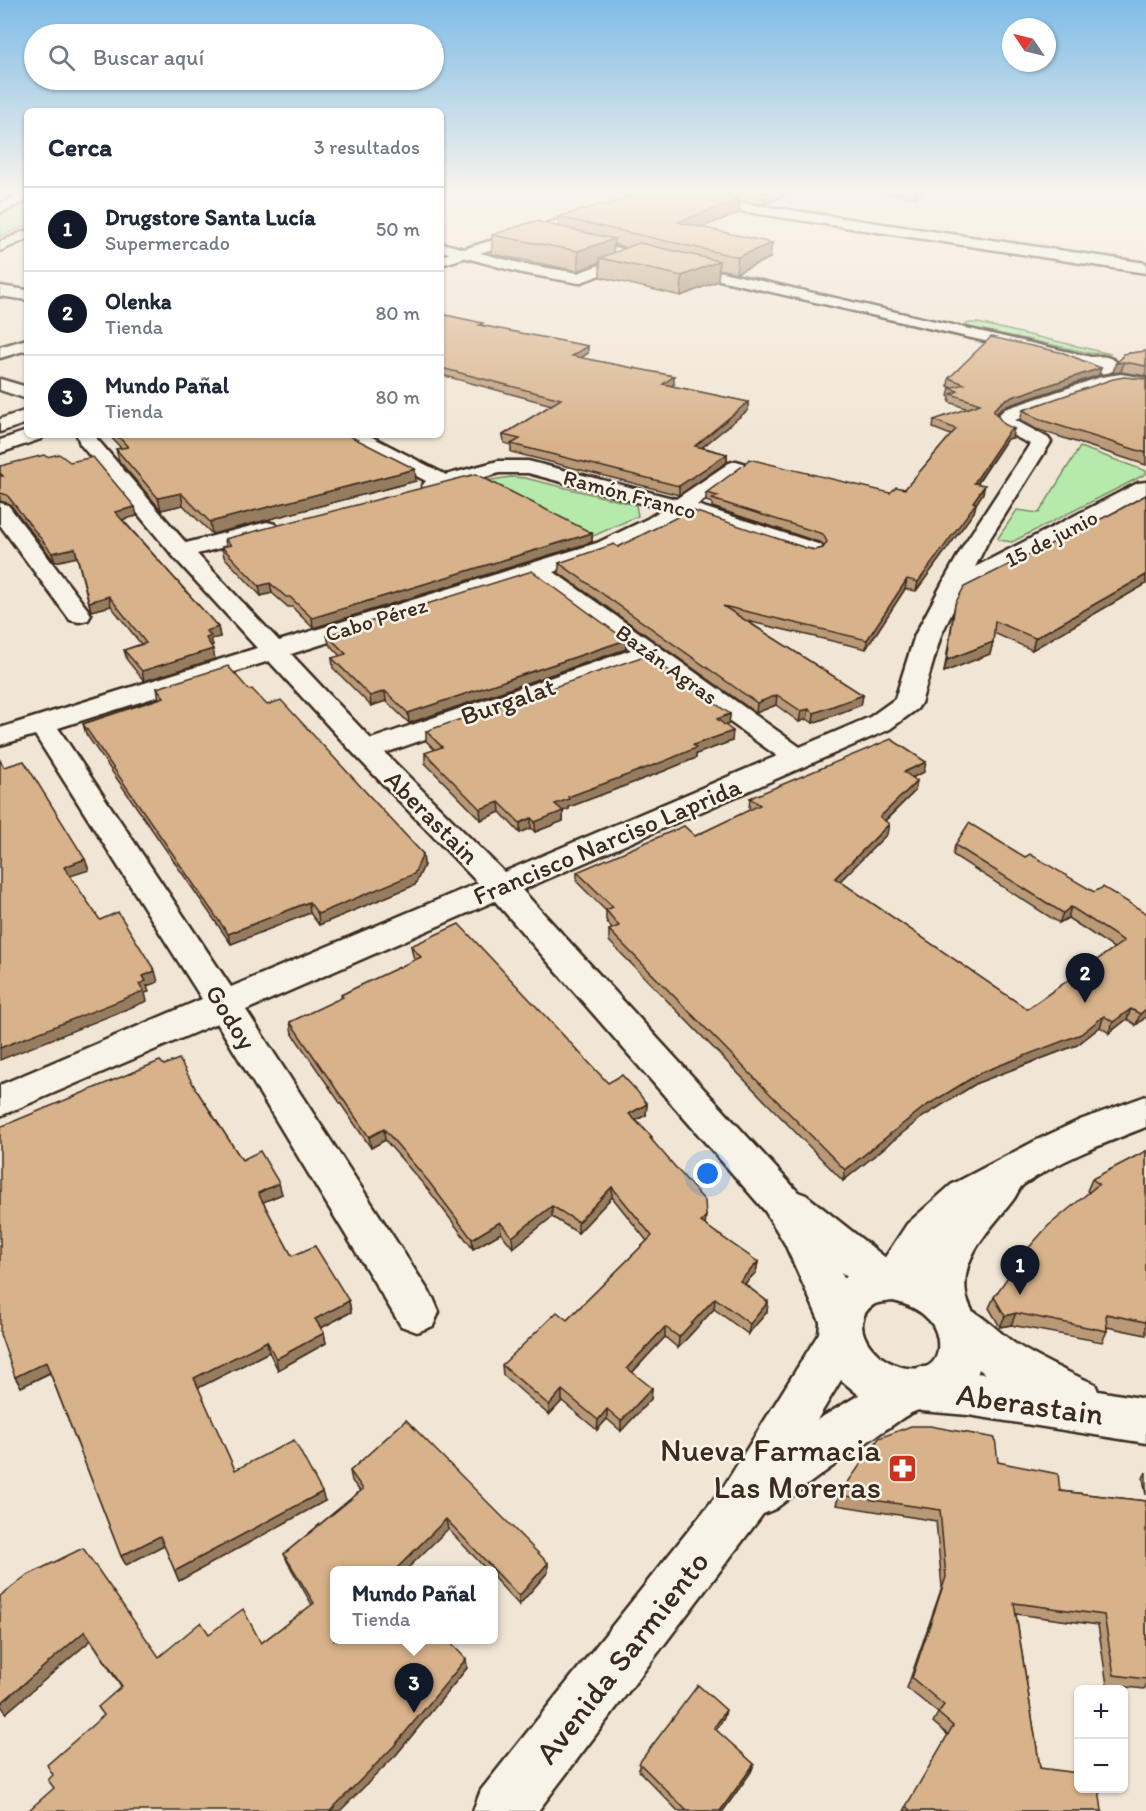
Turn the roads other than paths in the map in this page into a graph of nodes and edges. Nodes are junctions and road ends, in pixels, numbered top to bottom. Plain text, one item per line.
1 (724, 277) edge
2 (0, 291) edge
3 (24, 294) edge
4 (24, 345) edge
5 (0, 353) edge
6 (1089, 362) edge
7 (1146, 383) edge
8 (0, 384) edge
9 (24, 392) edge
10 (0, 404) edge
11 (24, 414) edge
12 (24, 416) edge
13 (0, 426) edge
14 (26, 438) edge
15 (85, 438) edge
16 (359, 438) edge
17 (0, 447) edge
18 (736, 467) edge
19 (445, 483) junction
20 (1146, 488) edge
21 (411, 492) edge
22 (682, 507) junction
23 (0, 510) edge
24 (287, 524) edge
25 (813, 550) edge
26 (181, 551) junction
27 (535, 570) junction
28 (954, 584) junction
29 (79, 615) dead end
30 (274, 650) junction
31 (650, 652) junction
32 (42, 724) junction
33 (0, 737) edge
34 (366, 750) junction
35 (799, 759) junction
36 (501, 887) junction
37 (224, 1005) junction
38 (0, 1101) edge
39 (1146, 1111) edge
40 (1011, 1174) junction
41 (780, 1198) junction
42 (889, 1283) junction
43 (417, 1312) dead end
44 (951, 1315) junction
45 (841, 1328) junction
46 (915, 1389) junction
47 (1143, 1421) edge
48 (742, 1503) junction
49 (502, 1811) edge

1 - 6 street
2 - 3 street
4 - 5 street
7 - 28 street, Francisco Narciso Laprida
8 - 9 street
10 - 11 street
12 - 13 street
14 - 17 street
15 - 26 street, Aberastain
16 - 19 street
18 - 22 street, Cabo Pérez
19 - 21 street, Ramón Franco
19 - 22 street, Ramón Franco
20 - 28 street, 15 de junio
22 - 25 street, Ramón Franco
22 - 27 street, Cabo Pérez
23 - 29 street
24 - 26 street
26 - 30 street, Aberastain
27 - 30 street, Cabo Pérez
27 - 31 street, Bazán Agras
28 - 35 street, Francisco Narciso Laprida
30 - 32 street, Cabo Pérez
30 - 34 street, Aberastain
31 - 34 street, Burgalat
31 - 35 street, Bazán Agras
32 - 33 street, Cabo Pérez
32 - 37 street, Godoy
34 - 36 street, Aberastain
35 - 36 street, Francisco Narciso Laprida
36 - 37 street, Francisco Narciso Laprida
36 - 41 street, Aberastain
37 - 38 street, Francisco Narciso Laprida
37 - 43 street, Godoy
39 - 40 street
40 - 42 street
40 - 44 street
41 - 42 street, Aberastain
41 - 45 street, Aberastain
42 - 44 street
42 - 45 street
44 - 46 street
44 - 47 street, Aberastain
45 - 46 street
45 - 48 street, Avenida Sarmiento
46 - 47 street, Aberastain
46 - 48 street, Avenida Sarmiento
48 - 49 street, Avenida Sarmiento

